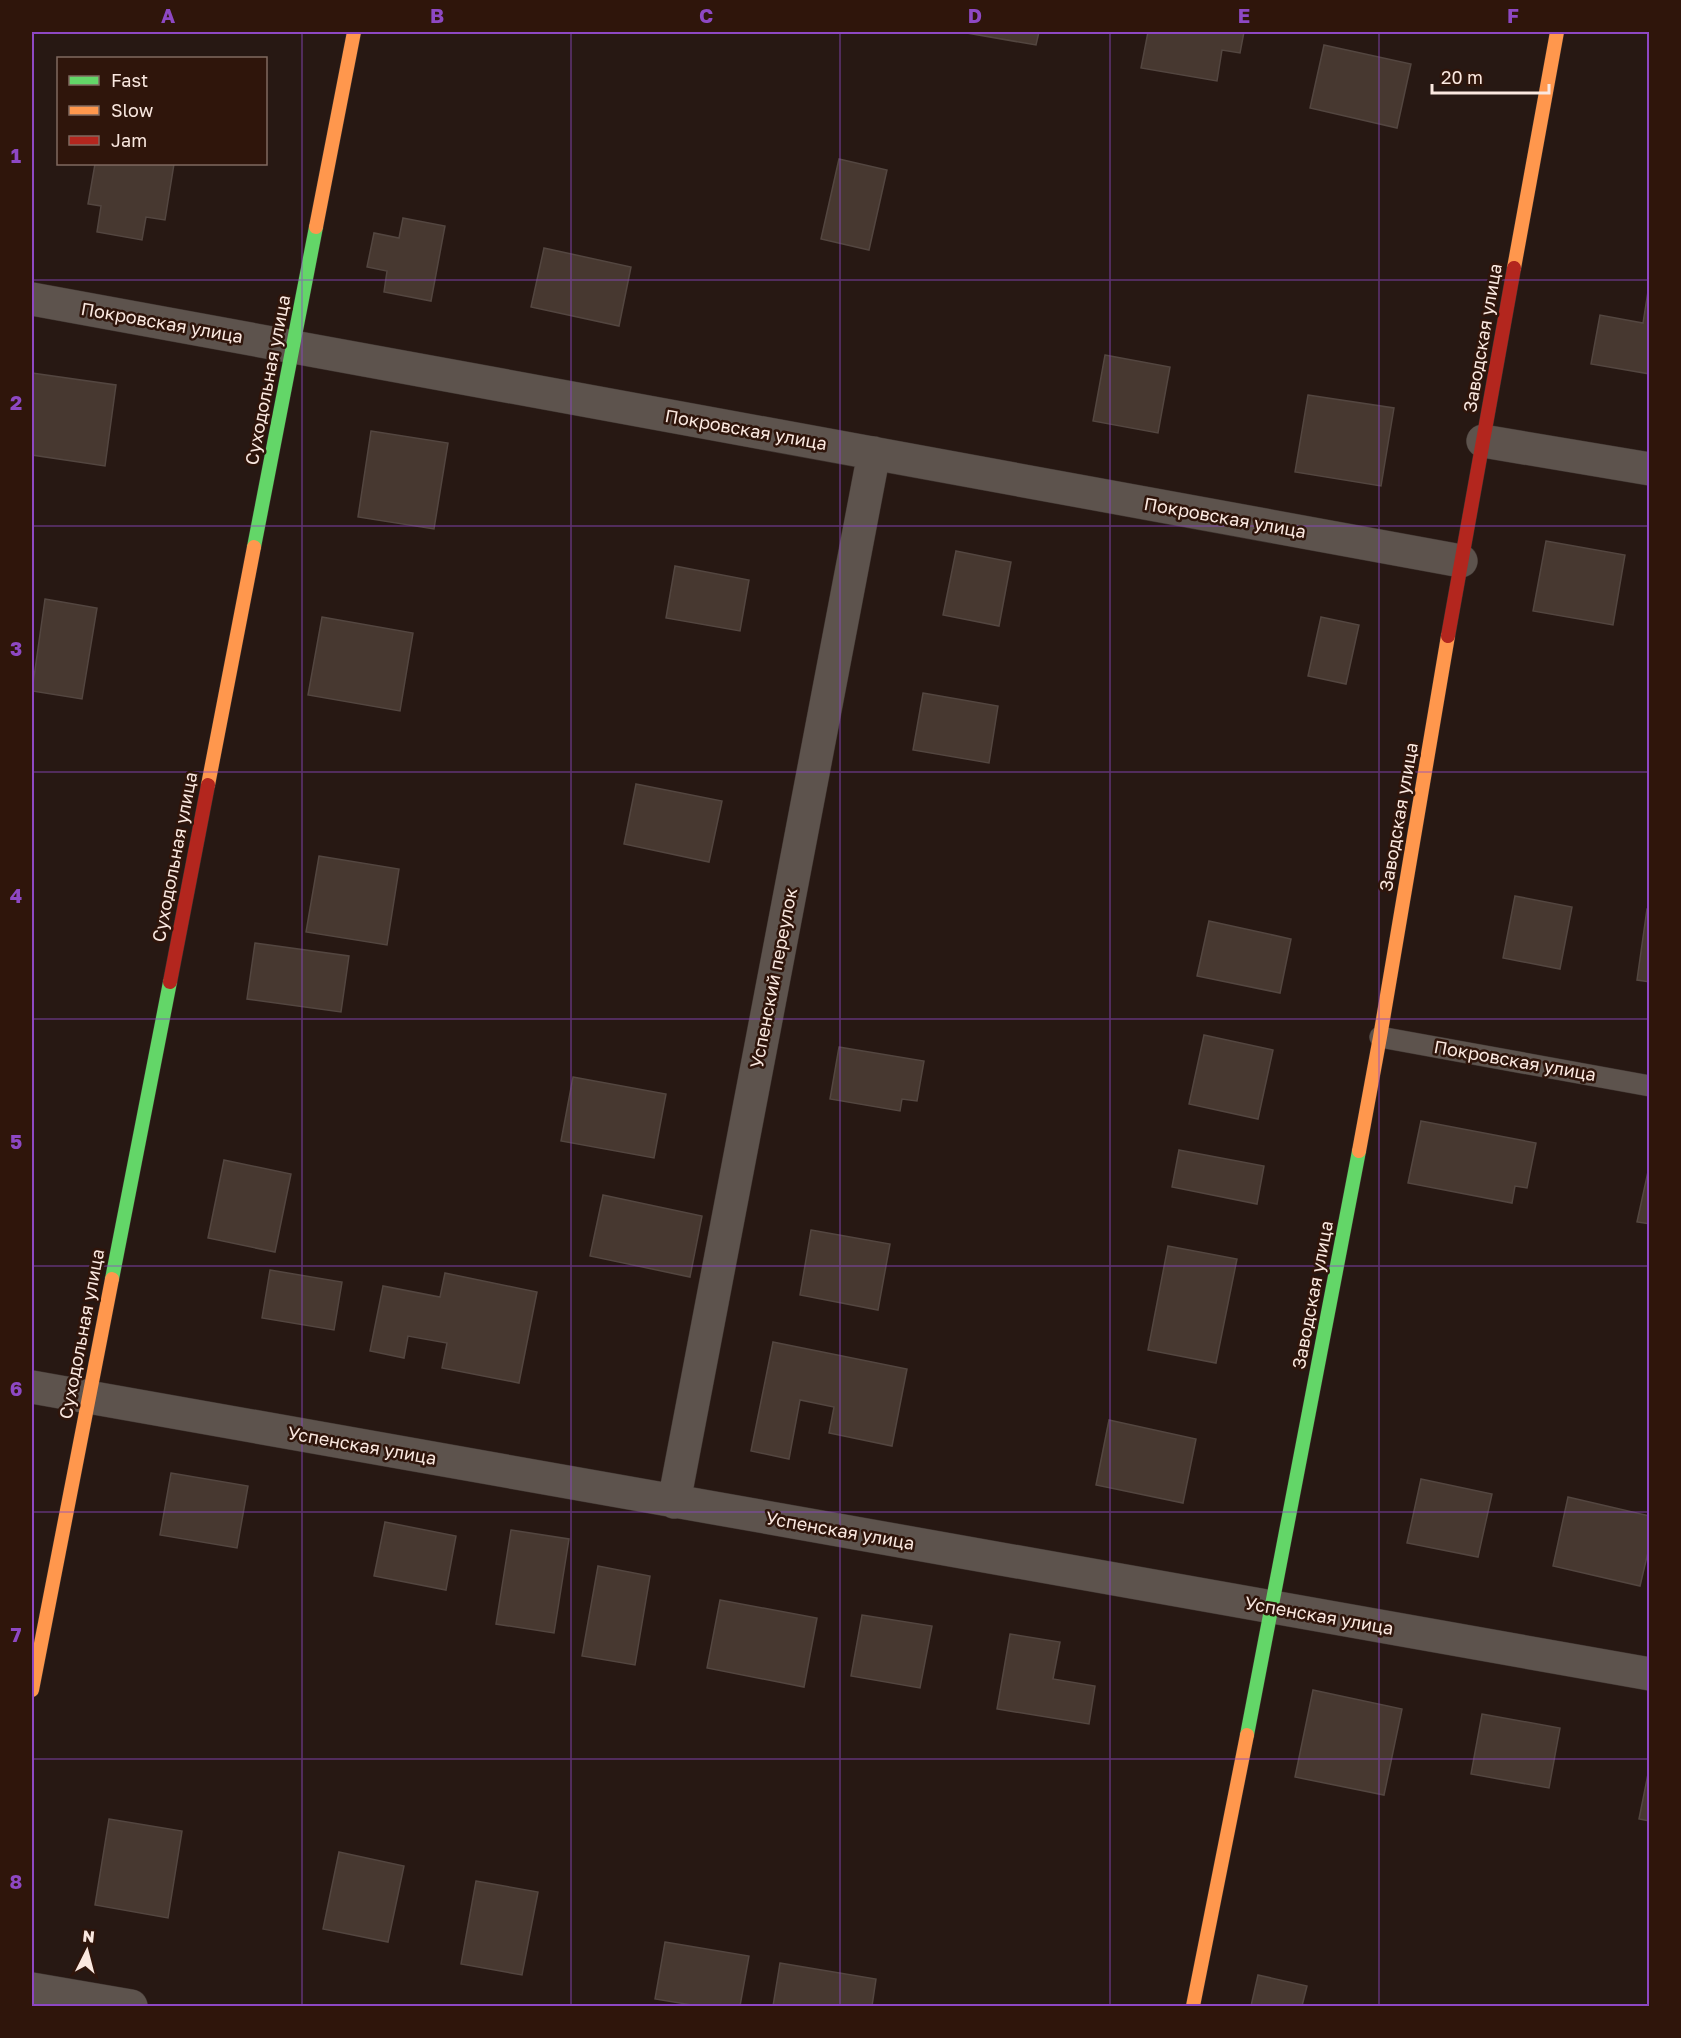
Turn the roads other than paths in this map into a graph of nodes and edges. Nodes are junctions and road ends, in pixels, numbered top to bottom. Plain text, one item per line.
1 (354, 32) edge
2 (1557, 32) edge
3 (32, 299) edge
4 (292, 347) junction
5 (1483, 441) junction
6 (874, 453) junction
7 (1650, 469) edge
8 (1461, 561) junction
9 (1380, 1037) junction
10 (1650, 1086) edge
11 (32, 1387) edge
12 (88, 1397) junction
13 (674, 1502) junction
14 (1273, 1608) junction
15 (1650, 1674) edge
16 (32, 1690) edge
17 (32, 1989) edge
18 (131, 2007) edge
19 (1193, 2007) edge

1 - 4 street, Суходольная улица
2 - 5 street, Заводская улица
3 - 4 street, Покровская улица
4 - 6 street, Покровская улица
4 - 12 street, Суходольная улица
5 - 7 street
5 - 8 street, Заводская улица
6 - 8 street, Покровская улица
6 - 13 street, Успенский переулок
8 - 9 street, Заводская улица
9 - 10 lane, Покровская улица
9 - 14 street, Заводская улица
11 - 12 street, Успенская улица
12 - 13 street, Успенская улица
12 - 16 street, Суходольная улица
13 - 14 street, Успенская улица
14 - 15 street, Успенская улица
14 - 19 street, Заводская улица
17 - 18 street

